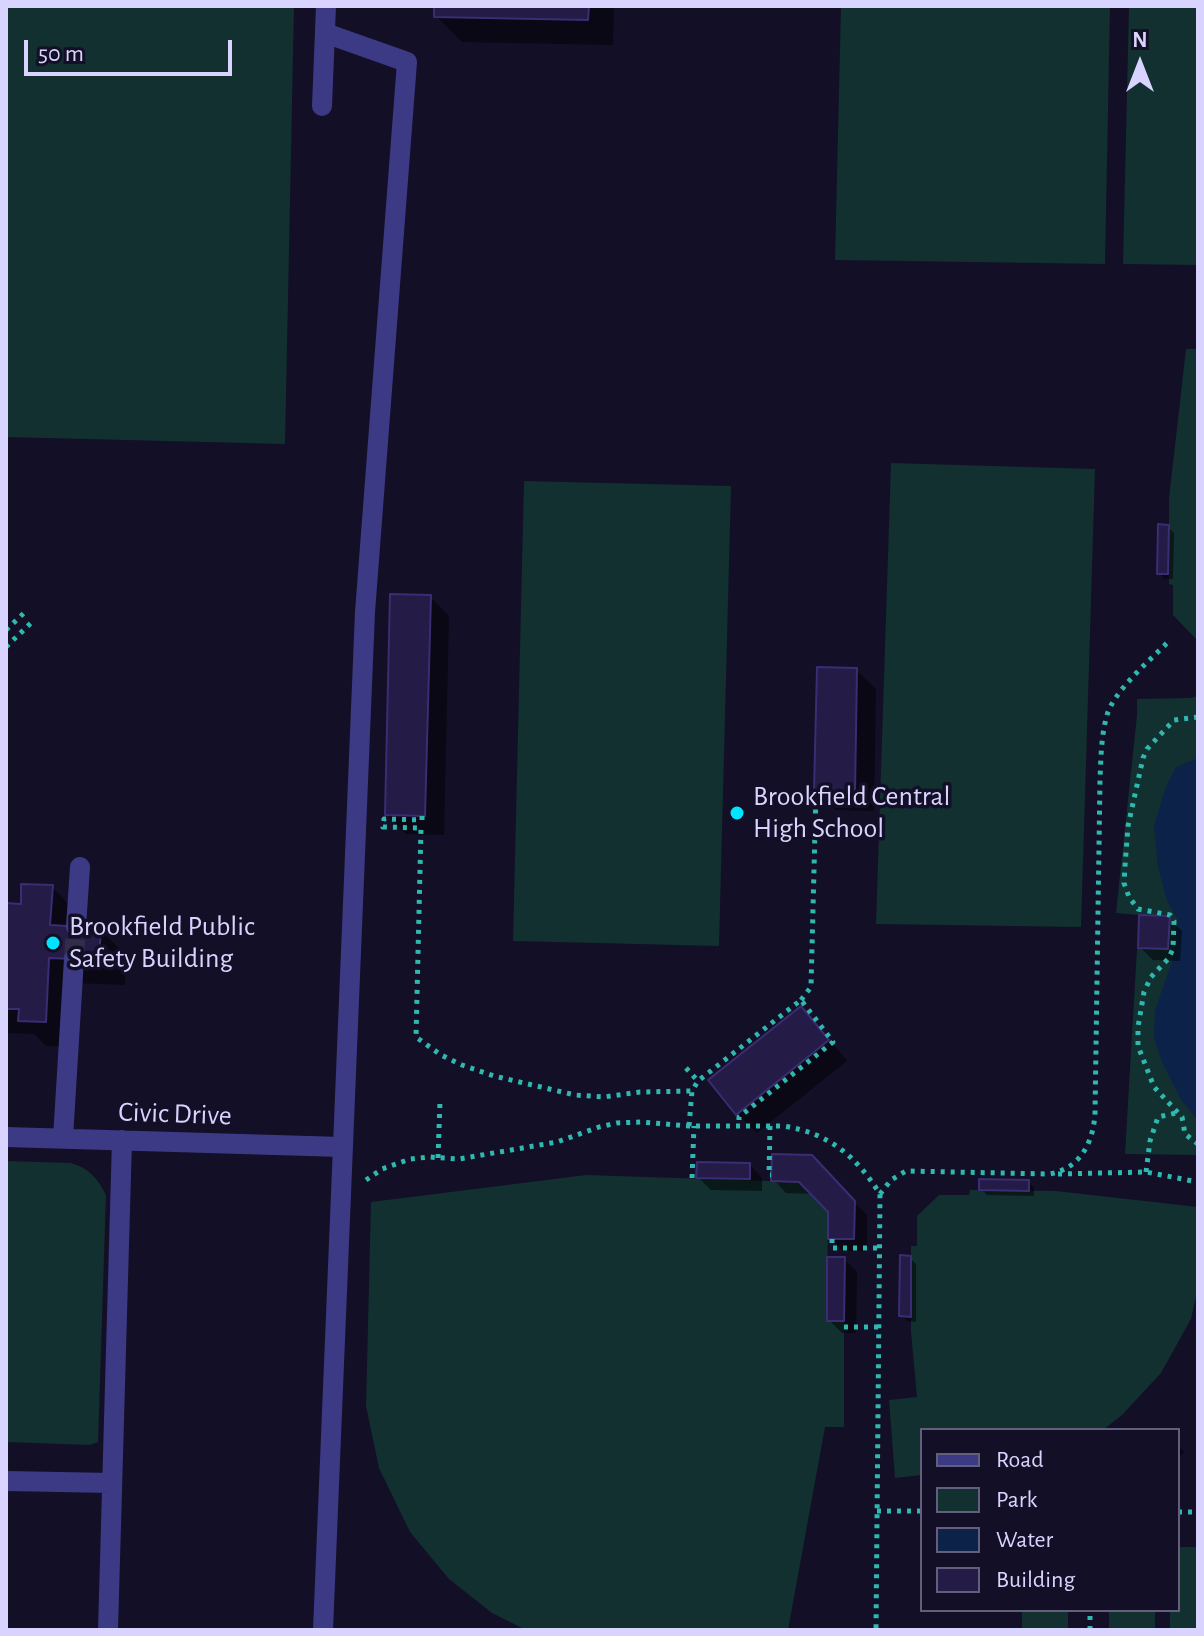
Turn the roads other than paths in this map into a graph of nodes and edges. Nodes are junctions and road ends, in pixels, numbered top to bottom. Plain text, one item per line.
1 (326, 6) edge
2 (325, 33) junction
3 (322, 106) dead end
4 (80, 867) dead end
5 (76, 927) tunnel mouth
6 (74, 959) tunnel mouth
7 (6, 1137) edge
8 (63, 1138) junction
9 (122, 1140) junction
10 (342, 1147) junction
11 (6, 1481) edge
12 (112, 1483) junction
13 (108, 1630) edge
14 (323, 1630) edge

1 - 2 street
2 - 3 street
2 - 10 street
4 - 5 street
6 - 8 street
7 - 8 street, Civic Drive
8 - 9 street, Civic Drive
9 - 10 street, Civic Drive
9 - 12 street
10 - 14 street
11 - 12 street
12 - 13 street

